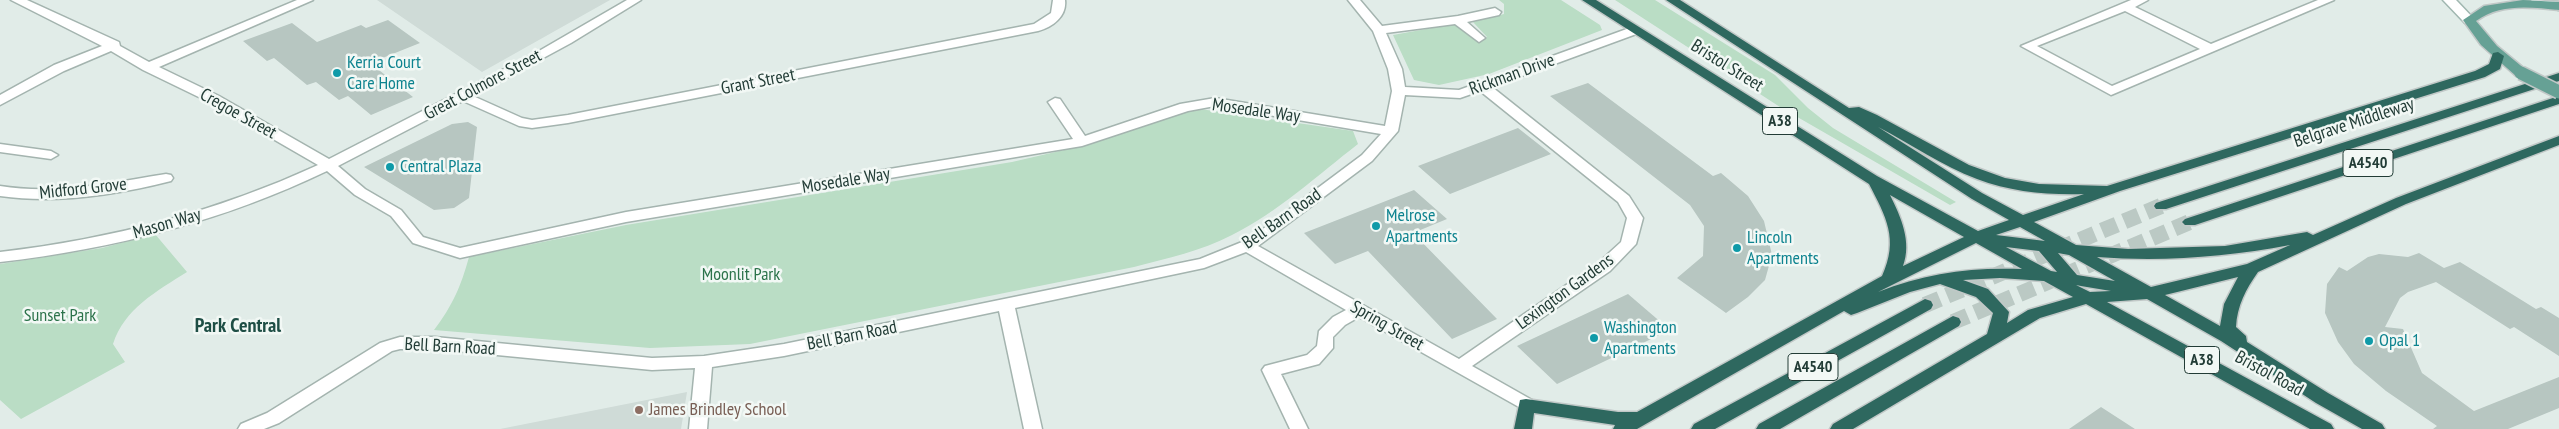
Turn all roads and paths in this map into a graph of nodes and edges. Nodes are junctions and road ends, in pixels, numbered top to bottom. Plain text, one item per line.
1 (17, 0) edge
2 (308, 0) edge
3 (635, 0) edge
4 (1058, 0) edge
5 (1354, 0) edge
6 (1588, 0) edge
7 (1672, 0) edge
8 (2142, 0) edge
9 (2328, 0) edge
10 (2449, 0) edge
11 (2537, 0) edge
12 (2126, 6) junction
13 (2559, 6) edge
14 (1495, 12) dead end
15 (1458, 20) junction
16 (2469, 20) junction
17 (1379, 30) junction
18 (1635, 30) junction
19 (1479, 38) dead end
20 (114, 45) junction
21 (2210, 49) junction
22 (2498, 56) junction
23 (148, 67) junction
24 (2559, 77) edge
25 (1482, 86) junction
26 (1399, 91) junction
27 (2559, 92) edge
28 (463, 96) junction
29 (1820, 96) junction
30 (2559, 100) edge
31 (0, 101) edge
32 (1055, 102) dead end
33 (1391, 131) junction
34 (2559, 140) edge
35 (1082, 142) junction
36 (0, 148) edge
37 (51, 155) dead end
38 (327, 164) junction
39 (166, 178) dead end
40 (1874, 180) junction
41 (2115, 188) junction
42 (0, 191) edge
43 (2161, 206) tunnel mouth
44 (2023, 222) junction
45 (2190, 222) tunnel mouth
46 (2327, 233) junction
47 (1976, 237) junction
48 (1248, 246) junction
49 (2043, 247) junction
50 (2076, 251) junction
51 (0, 257) edge
52 (2252, 268) junction
53 (2048, 276) junction
54 (2071, 277) junction
55 (1889, 279) junction
56 (1939, 279) junction
57 (2150, 293) junction
58 (2089, 298) junction
59 (1006, 305) junction
60 (1926, 305) tunnel mouth
61 (1359, 310) junction
62 (1953, 322) tunnel mouth
63 (1808, 326) junction
64 (1995, 337) junction
65 (704, 362) junction
66 (1459, 367) junction
67 (2322, 398) junction
68 (1526, 405) junction
69 (1640, 419) junction
70 (247, 429) edge
71 (698, 429) edge
72 (1033, 429) edge
73 (1299, 429) edge
74 (1523, 429) edge
75 (1622, 429) edge
76 (1700, 429) edge
77 (1765, 429) edge
78 (1839, 429) edge
79 (2325, 429) edge
80 (2376, 429) edge

1 - 20 street, Cregoe Street
2 - 23 street
3 - 28 street, Great Colmore Street
4 - 28 street, Grant Street
5 - 17 street
6 - 18 highway, Bristol Street / A38
7 - 29 highway, Bristol Street / A38
8 - 12 street
9 - 21 street
10 - 16 street
11 - 13 street
12 - 21 street
12 - 21 street
13 - 16 main road
14 - 15 street
15 - 17 street
15 - 19 street
16 - 22 main road
17 - 26 street
18 - 25 street, Rickman Drive
18 - 40 highway, Bristol Street / A38
20 - 23 street, Cregoe Street
20 - 31 street
22 - 27 main road, bridge
22 - 41 highway
23 - 38 street, Cregoe Street
24 - 43 highway, Belgrave Middleway / A4540
25 - 26 street, Rickman Drive
25 - 66 street, Lexington Gardens
26 - 33 street
28 - 38 street, Great Colmore Street
29 - 41 highway
29 - 44 highway, Bristol Street / A38
30 - 45 highway, A4540
32 - 35 street
33 - 35 street, Mosedale Way
33 - 48 street, Bell Barn Road
34 - 46 highway
35 - 38 street, Mosedale Way
36 - 37 street
38 - 51 street, Mason Way
39 - 42 street, Midford Grove
40 - 47 highway, Bristol Street / A38
40 - 55 highway
41 - 44 highway
44 - 47 highway
44 - 49 highway
44 - 50 highway, A38
46 - 50 highway
46 - 52 highway
47 - 49 highway
47 - 53 highway, A38
47 - 55 highway
48 - 59 street, Bell Barn Road
48 - 61 street, Spring Street
49 - 50 highway
49 - 54 highway
50 - 57 highway, A38
52 - 57 highway
52 - 67 highway
53 - 54 highway
53 - 56 highway
53 - 58 highway, A38
54 - 57 highway
54 - 58 highway
55 - 63 highway
56 - 63 highway
56 - 64 highway
57 - 58 highway
57 - 67 highway, Bristol Road / A38
58 - 64 highway
58 - 79 highway, Bristol Road / A38
59 - 65 street, Bell Barn Road
59 - 72 street
60 - 76 highway, A4540
61 - 66 street, Spring Street
61 - 73 street
62 - 77 highway, A4540
63 - 69 highway
64 - 78 highway
65 - 70 street, Bell Barn Road
65 - 71 street
66 - 68 street, Spring Street
67 - 80 highway, Bristol Road / A38
68 - 69 highway
68 - 74 highway
69 - 75 highway

